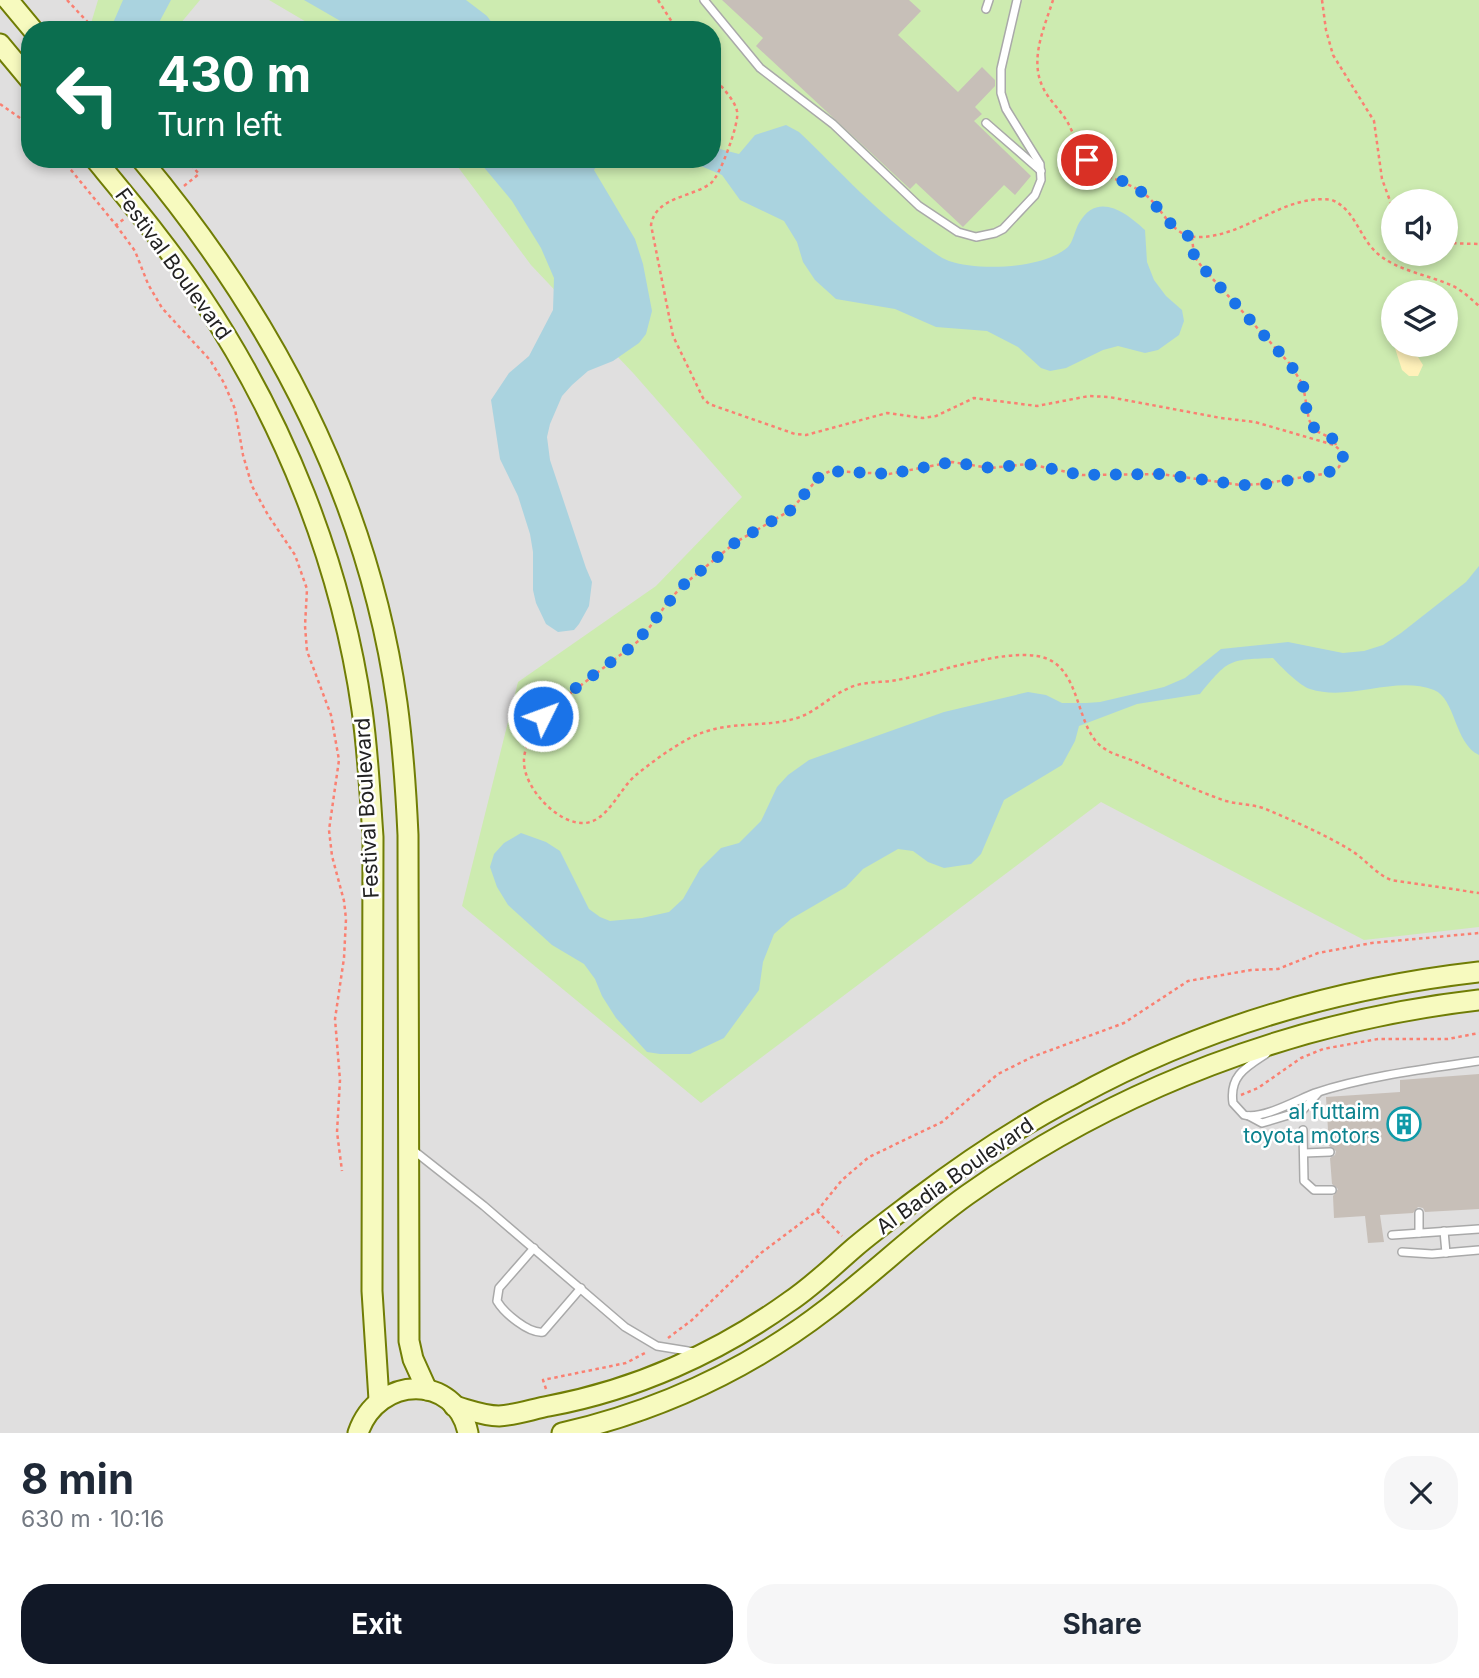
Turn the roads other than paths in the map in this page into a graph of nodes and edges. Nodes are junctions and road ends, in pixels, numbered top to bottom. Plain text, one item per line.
1 (8, 0) edge
2 (704, 0) edge
3 (989, 0) edge
4 (1017, 0) edge
5 (986, 9) dead end
6 (26, 21) edge
7 (0, 44) edge
8 (21, 69) edge
9 (986, 123) dead end
10 (102, 168) edge
11 (149, 168) edge
12 (1042, 172) junction
13 (1479, 971) edge
14 (1479, 1000) edge
15 (1296, 1036) junction
16 (1479, 1060) edge
17 (1318, 1092) junction
18 (1249, 1116) junction
19 (1303, 1130) dead end
20 (409, 1147) junction
21 (1330, 1152) dead end
22 (1304, 1153) junction
23 (1332, 1190) dead end
24 (1419, 1213) dead end
25 (1479, 1229) edge
26 (1444, 1231) junction
27 (1419, 1233) junction
28 (1392, 1235) dead end
29 (534, 1248) junction
30 (1479, 1250) edge
31 (1402, 1252) dead end
32 (1446, 1253) junction
33 (581, 1289) junction
34 (705, 1352) junction
35 (427, 1390) junction
36 (379, 1400) junction
37 (454, 1406) junction
38 (358, 1433) edge
39 (468, 1433) edge
40 (562, 1433) edge

1 - 6 main road
2 - 12 lane
3 - 5 lane
4 - 12 lane
7 - 8 main road
9 - 12 lane
10 - 36 main road, Festival Boulevard
11 - 20 main road, Festival Boulevard
13 - 34 main road, Al Badia Boulevard
14 - 15 main road, Al Badia Boulevard
15 - 18 lane
15 - 40 main road, Al Badia Boulevard
16 - 17 lane
17 - 18 lane
17 - 18 lane
19 - 22 lane
20 - 29 lane
20 - 35 main road, Festival Boulevard
21 - 22 lane
22 - 23 lane
24 - 27 lane
25 - 26 lane
26 - 27 lane
26 - 32 lane
27 - 28 lane
29 - 33 lane
29 - 33 lane
30 - 32 lane
31 - 32 lane
33 - 34 lane
34 - 37 main road, Al Badia Boulevard
35 - 36 main road
35 - 37 main road
36 - 38 main road
37 - 39 main road

